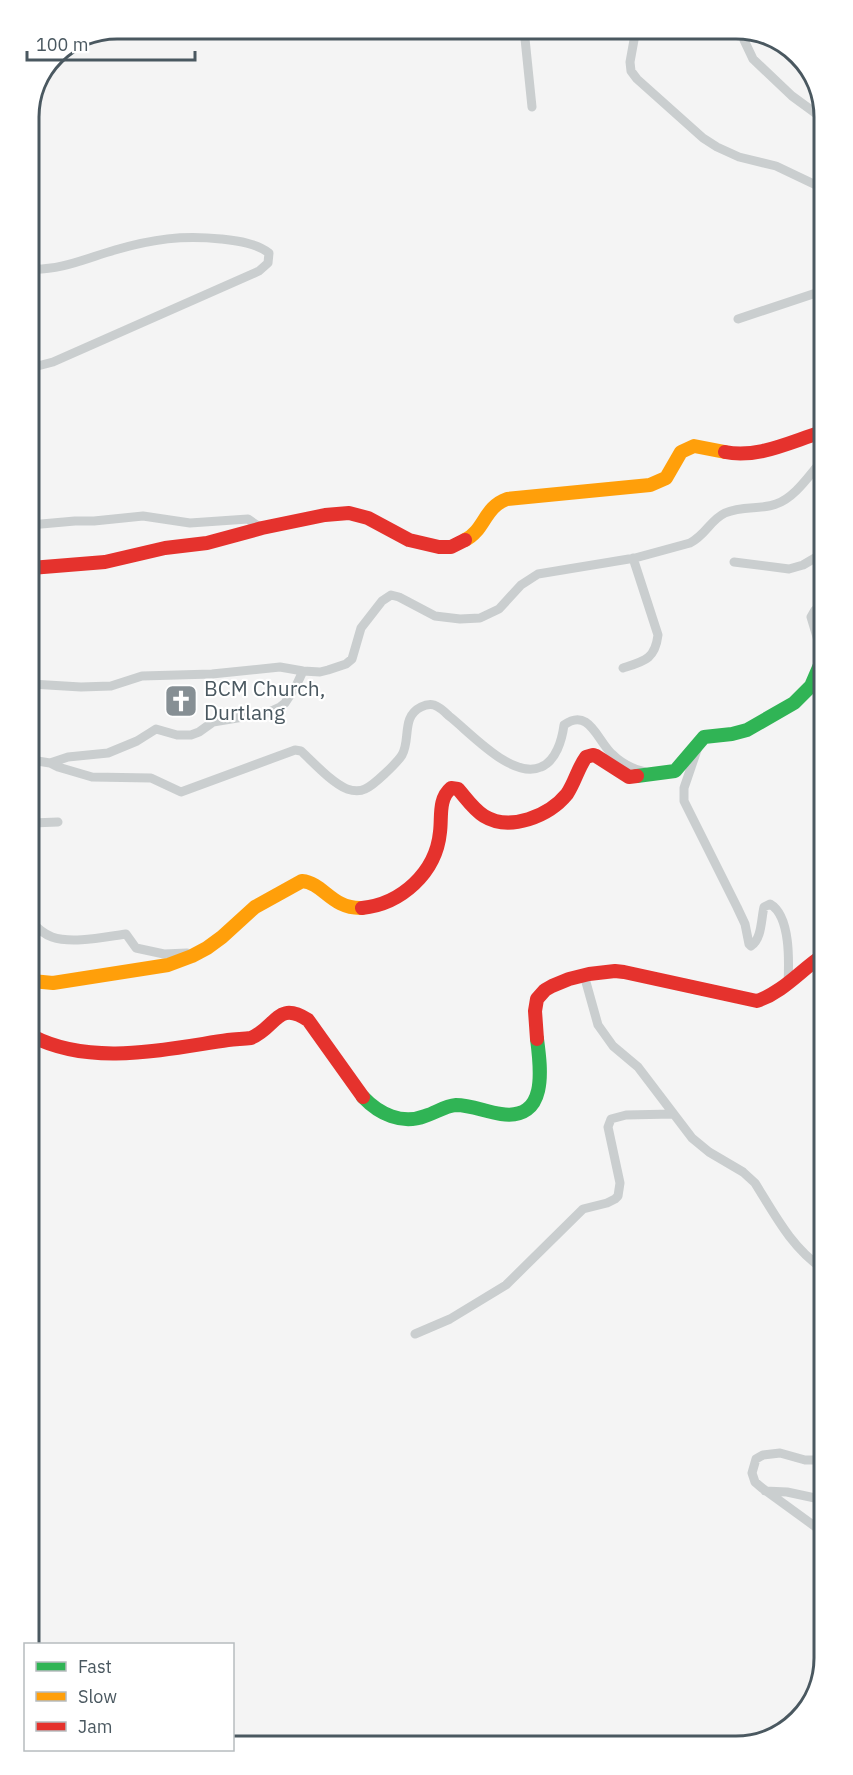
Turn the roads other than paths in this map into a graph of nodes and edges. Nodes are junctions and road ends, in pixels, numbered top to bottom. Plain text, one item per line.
1 (525, 39) edge
2 (634, 39) edge
3 (744, 39) edge
4 (532, 107) dead end
5 (814, 112) edge
6 (814, 184) edge
7 (39, 269) edge
8 (814, 294) edge
9 (738, 319) dead end
10 (39, 366) edge
11 (814, 435) edge
12 (814, 469) edge
13 (39, 524) edge
14 (262, 528) junction
15 (633, 558) junction
16 (814, 559) edge
17 (734, 562) dead end
18 (39, 567) edge
19 (623, 668) dead end
20 (303, 671) junction
21 (814, 679) edge
22 (39, 684) edge
23 (700, 739) junction
24 (39, 761) edge
25 (50, 763) junction
26 (653, 775) junction
27 (58, 822) dead end
28 (39, 823) edge
29 (39, 930) edge
30 (207, 948) junction
31 (814, 961) edge
32 (584, 975) junction
33 (39, 982) edge
34 (788, 984) junction
35 (39, 1039) edge
36 (673, 1114) junction
37 (814, 1262) edge
38 (415, 1334) dead end
39 (814, 1460) edge
40 (765, 1491) junction
41 (814, 1498) edge
42 (814, 1526) edge

1 - 4 street
2 - 6 street
3 - 5 street
7 - 10 street
8 - 9 street
11 - 14 main road
12 - 15 street
13 - 14 street
14 - 18 main road
15 - 19 street
15 - 20 street
16 - 17 street
20 - 22 street
20 - 25 street
21 - 23 main road
23 - 26 main road
23 - 34 street
24 - 25 street
25 - 26 street
26 - 30 main road
27 - 28 street
29 - 30 street
30 - 33 main road
31 - 34 main road
32 - 34 main road
32 - 35 main road
32 - 36 street
36 - 37 street
36 - 38 street
39 - 40 street
40 - 41 street
40 - 42 street

